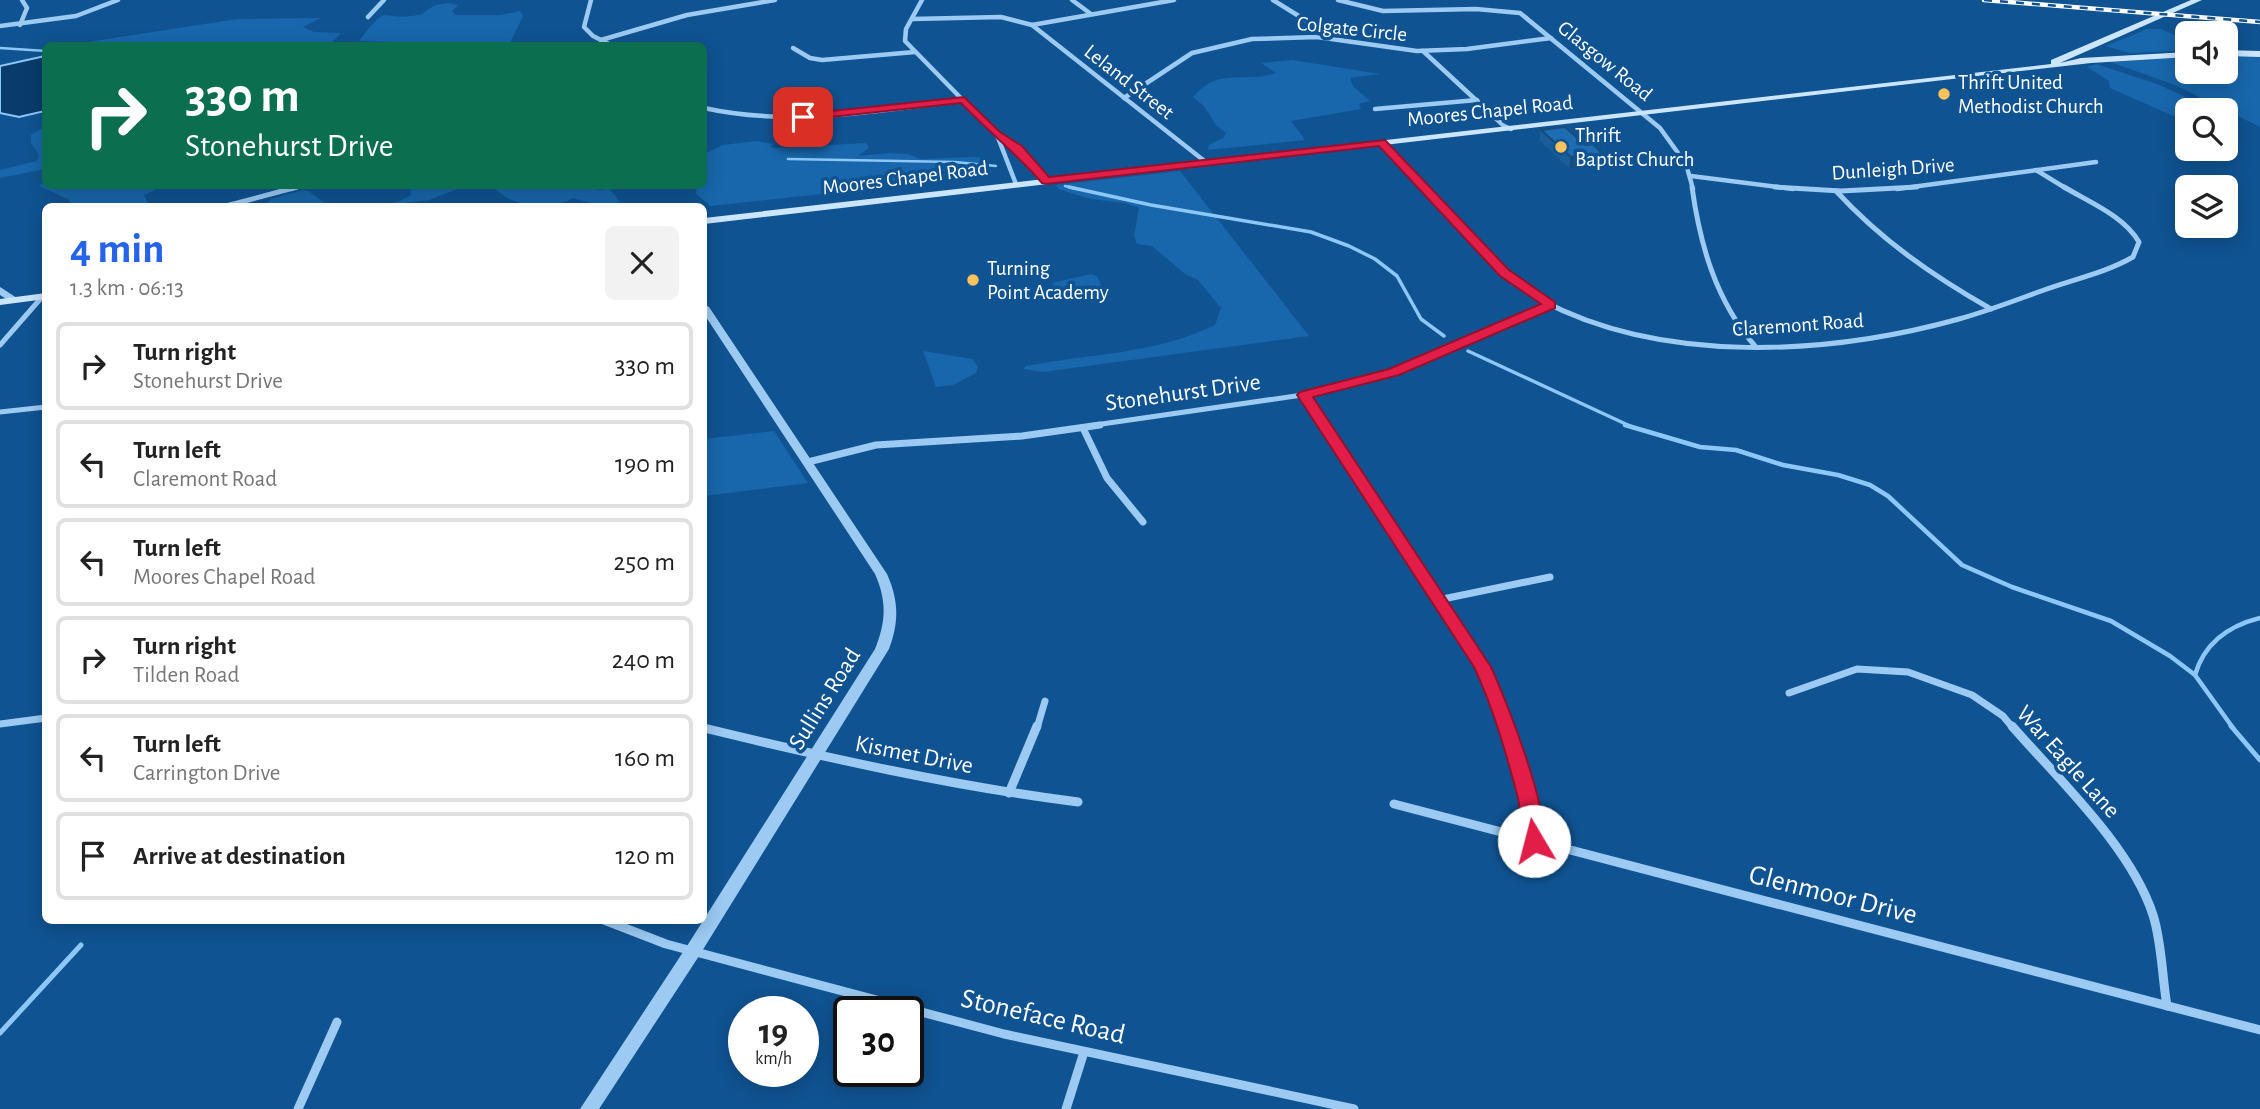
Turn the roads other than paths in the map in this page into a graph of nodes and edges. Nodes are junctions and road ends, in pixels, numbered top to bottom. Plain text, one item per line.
1 (22, 0) edge
2 (118, 0) edge
3 (384, 0) edge
4 (591, 0) edge
5 (775, 0) edge
6 (922, 0) edge
7 (1072, 0) edge
8 (1174, 0) edge
9 (1273, 0) edge
10 (1338, 0) edge
11 (2198, 0) edge
12 (1461, 2) dead end
13 (1485, 3) dead end
14 (1091, 14) junction
15 (368, 17) dead end
16 (912, 19) junction
17 (20, 24) junction
18 (1032, 25) junction
19 (0, 26) edge
20 (1336, 38) junction
21 (1551, 38) junction
22 (601, 40) junction
23 (605, 42) edge
24 (793, 48) dead end
25 (1423, 51) junction
26 (915, 52) junction
27 (2238, 53) edge
28 (2260, 54) edge
29 (2175, 55) edge
30 (2065, 57) junction
31 (2087, 62) junction
32 (2029, 68) junction
33 (1124, 98) junction
34 (964, 100) junction
35 (1476, 100) junction
36 (707, 109) edge
37 (1375, 109) dead end
38 (1646, 114) junction
39 (1511, 128) junction
40 (996, 134) junction
41 (1381, 143) junction
42 (2096, 162) dead end
43 (1207, 163) junction
44 (2036, 170) junction
45 (1691, 176) junction
46 (1046, 181) junction
47 (1016, 184) junction
48 (289, 189) edge
49 (1836, 191) junction
50 (237, 203) edge
51 (707, 220) edge
52 (0, 290) edge
53 (42, 296) edge
54 (42, 298) edge
55 (14, 300) junction
56 (0, 302) edge
57 (1550, 305) junction
58 (1991, 309) junction
59 (707, 311) edge
60 (0, 345) edge
61 (1755, 346) junction
62 (1304, 395) junction
63 (42, 407) edge
64 (0, 412) edge
65 (1083, 428) junction
66 (808, 462) junction
67 (1143, 523) dead end
68 (1550, 577) dead end
69 (1438, 600) junction
70 (1789, 693) dead end
71 (1045, 701) dead end
72 (42, 719) edge
73 (0, 724) edge
74 (707, 729) edge
75 (816, 755) junction
76 (1009, 793) junction
77 (1078, 802) dead end
78 (1394, 804) dead end
79 (1534, 841) junction
80 (613, 924) edge
81 (693, 951) junction
82 (2167, 1006) junction
83 (337, 1022) dead end
84 (2260, 1030) edge
85 (1084, 1052) junction
86 (298, 1109) edge
87 (589, 1109) edge
88 (1066, 1109) edge
89 (1354, 1109) edge

1 - 17 street
2 - 17 street
3 - 15 street
4 - 22 street
5 - 22 street
6 - 16 street
7 - 14 street
8 - 14 street
9 - 20 street
10 - 12 street
11 - 30 main road
13 - 21 street, Glasgow Road
14 - 18 street
16 - 18 street
16 - 26 street
17 - 19 street
18 - 33 street, Leland Street
20 - 25 street, Colgate Circle
20 - 33 street, Colgate Circle
21 - 25 street, Colgate Circle
21 - 38 street, Glasgow Road
22 - 23 street
24 - 26 street
25 - 35 street
26 - 34 street
27 - 28 main road
29 - 31 main road
30 - 31 main road
30 - 32 main road
31 - 32 main road
32 - 38 main road, Moores Chapel Road
33 - 43 street, Leland Street
34 - 36 street
34 - 40 street
35 - 37 street
35 - 39 street
38 - 39 main road, Moores Chapel Road
38 - 45 street, Glasgow Road
39 - 41 main road, Moores Chapel Road
40 - 46 street
40 - 47 street
41 - 43 main road, Moores Chapel Road
41 - 57 street, Claremont Road
42 - 44 street, Dunleigh Drive
43 - 46 main road, Moores Chapel Road
44 - 49 street, Dunleigh Drive
44 - 58 street, Claremont Road
45 - 49 street, Dunleigh Drive
45 - 61 street, Glasgow Road
46 - 47 main road, Moores Chapel Road
47 - 51 main road, Moores Chapel Road
48 - 50 street
49 - 58 street
52 - 55 street
53 - 55 main road
54 - 60 street
55 - 56 main road
57 - 61 street, Claremont Road
57 - 62 street, Stonehurst Drive
58 - 61 street, Claremont Road
59 - 66 street, Sullins Road
62 - 65 street, Stonehurst Drive
62 - 69 street
63 - 64 street
65 - 66 street, Stonehurst Drive
65 - 67 street
66 - 75 street, Sullins Road
68 - 69 street
69 - 79 street
70 - 82 street, War Eagle Lane
71 - 76 street
72 - 73 street
74 - 75 street, Kismet Drive
75 - 76 street, Kismet Drive
75 - 81 street, Sullins Road
76 - 77 street, Kismet Drive
78 - 79 street, Glenmoor Drive
79 - 82 street, Glenmoor Drive
80 - 81 street, Stoneface Road
81 - 85 street, Stoneface Road
81 - 87 street, Sullins Road
82 - 84 street, Glenmoor Drive
83 - 86 street
85 - 88 street
85 - 89 street, Stoneface Road

